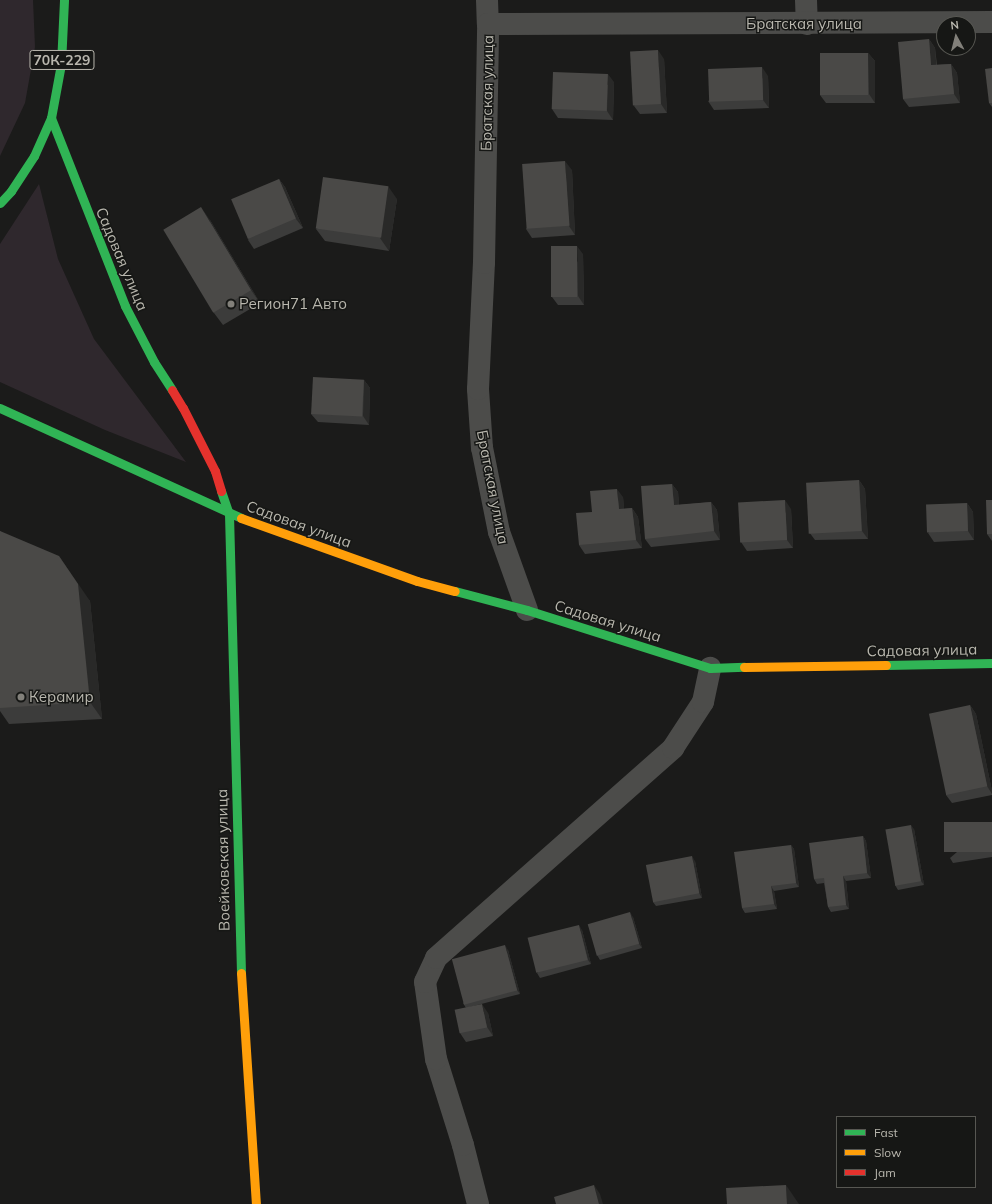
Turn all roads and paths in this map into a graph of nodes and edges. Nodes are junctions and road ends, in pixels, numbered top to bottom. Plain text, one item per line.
1 (64, 0) edge
2 (487, 0) edge
3 (806, 0) edge
4 (992, 22) edge
5 (488, 24) junction
6 (806, 24) junction
7 (51, 118) junction
8 (0, 202) edge
9 (0, 408) edge
10 (229, 514) junction
11 (527, 610) junction
12 (992, 663) edge
13 (710, 668) junction
14 (256, 1204) edge
15 (478, 1204) edge

1 - 7 main road, 70К-229
2 - 5 street
3 - 6 street
4 - 6 street, Братская улица
5 - 6 street, Братская улица
5 - 11 street, Братская улица
7 - 8 main road, 70К-229
7 - 10 main road, Садовая улица
9 - 10 main road, Садовая улица
10 - 11 main road, Садовая улица
10 - 14 main road, Воейковская улица
11 - 13 main road, Садовая улица
12 - 13 main road, Садовая улица
13 - 15 street

